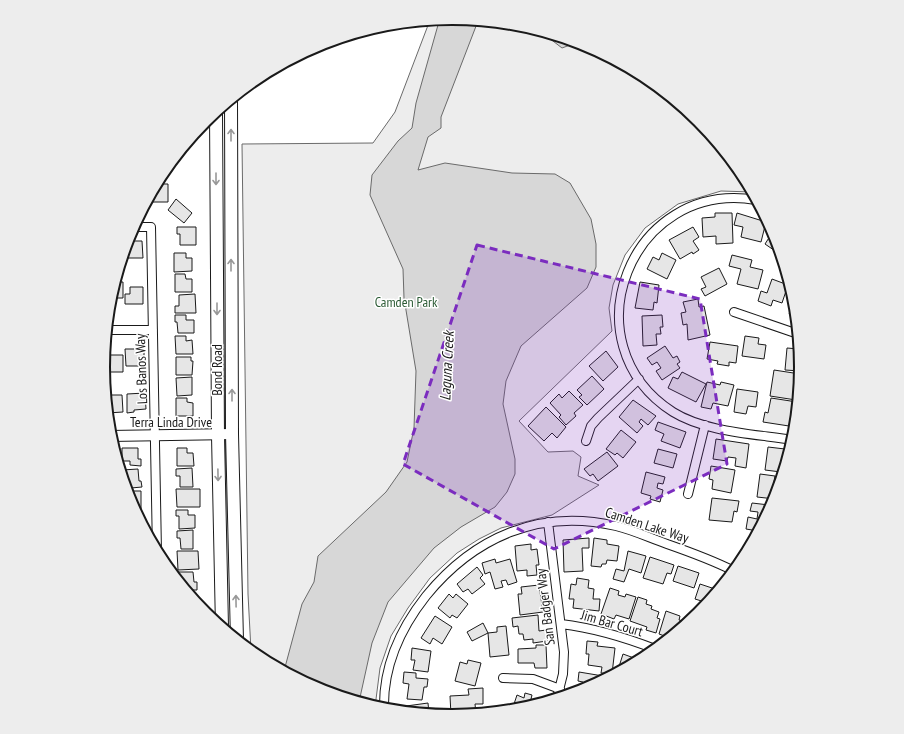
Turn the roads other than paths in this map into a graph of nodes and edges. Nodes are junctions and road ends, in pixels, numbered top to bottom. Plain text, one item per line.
1 (231, 107) edge
2 (216, 120) edge
3 (750, 200) edge
4 (140, 227) edge
5 (734, 312) dead end
6 (112, 330) edge
7 (153, 330) junction
8 (792, 332) edge
9 (639, 379) junction
10 (705, 425) junction
11 (232, 434) junction
12 (156, 435) junction
13 (117, 436) edge
14 (218, 436) junction
15 (786, 439) edge
16 (586, 441) dead end
17 (688, 494) dead end
18 (548, 522) junction
19 (157, 539) edge
20 (718, 563) junction
21 (730, 565) edge
22 (728, 568) edge
23 (220, 618) edge
24 (561, 624) junction
25 (237, 632) edge
26 (647, 647) edge
27 (503, 678) dead end
28 (560, 688) junction
29 (559, 692) edge
30 (384, 702) edge

11 -> 1 main road, Bond Road
2 -> 14 main road, Bond Road
3 - 9 street
4 - 7 street, Los Banos Way
5 - 8 street
6 - 7 street
7 - 12 street, Los Banos Way
9 - 10 street
9 - 16 street
10 - 15 street
10 - 17 street
11 - 14 street, Terra Linda Drive
25 -> 11 main road, Bond Road
12 - 13 street, Terra Linda Drive
12 - 14 street, Terra Linda Drive
12 - 19 street, Los Banos Way
14 -> 23 main road, Bond Road
18 - 20 street, Camden Lake Way
18 - 24 street, San Badger Way
18 - 30 street, Camden Lake Way
20 - 21 street, Camden Lake Way
20 - 22 street, Camden Lake Way
24 - 26 street, Jim Bar Court
24 - 28 street, San Badger Way
27 - 28 street
28 - 29 street, San Badger Way

